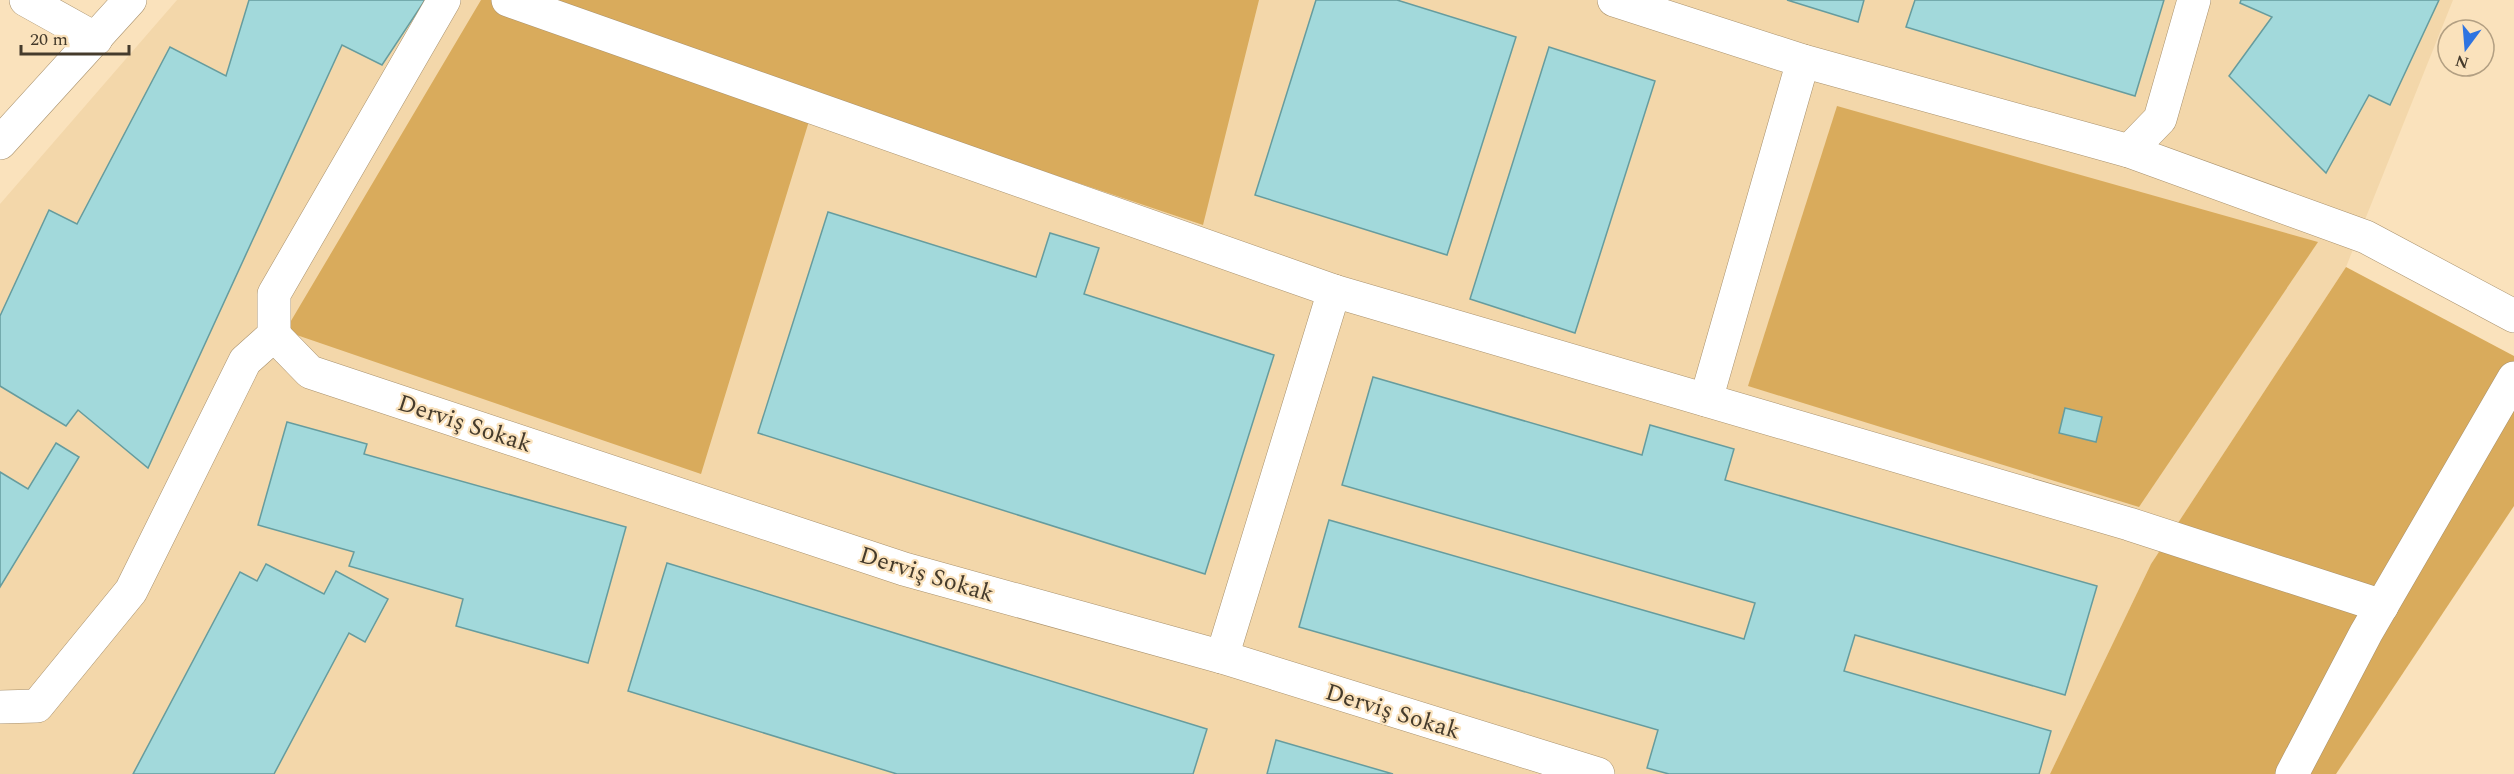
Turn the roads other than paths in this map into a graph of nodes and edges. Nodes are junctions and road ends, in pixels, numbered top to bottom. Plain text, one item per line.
1 (26, 0) edge
2 (130, 0) edge
3 (444, 0) edge
4 (508, 0) edge
5 (1614, 0) edge
6 (2194, 0) edge
7 (96, 39) junction
8 (1803, 61) junction
9 (0, 143) edge
10 (2129, 151) junction
11 (1334, 291) junction
12 (2514, 316) edge
13 (274, 335) junction
14 (2514, 378) edge
15 (1706, 400) junction
16 (2382, 606) junction
17 (1222, 657) junction
18 (0, 707) edge
19 (1598, 774) edge
20 (2292, 774) edge

1 - 7 street
2 - 7 street
3 - 13 street
4 - 11 street
5 - 8 street
6 - 10 street
7 - 9 street
8 - 10 street
8 - 15 street
10 - 12 street
11 - 15 street
11 - 17 street
13 - 17 street, Derviş Sokak
13 - 18 street
14 - 16 street
15 - 16 street
16 - 20 street
17 - 19 street, Derviş Sokak

